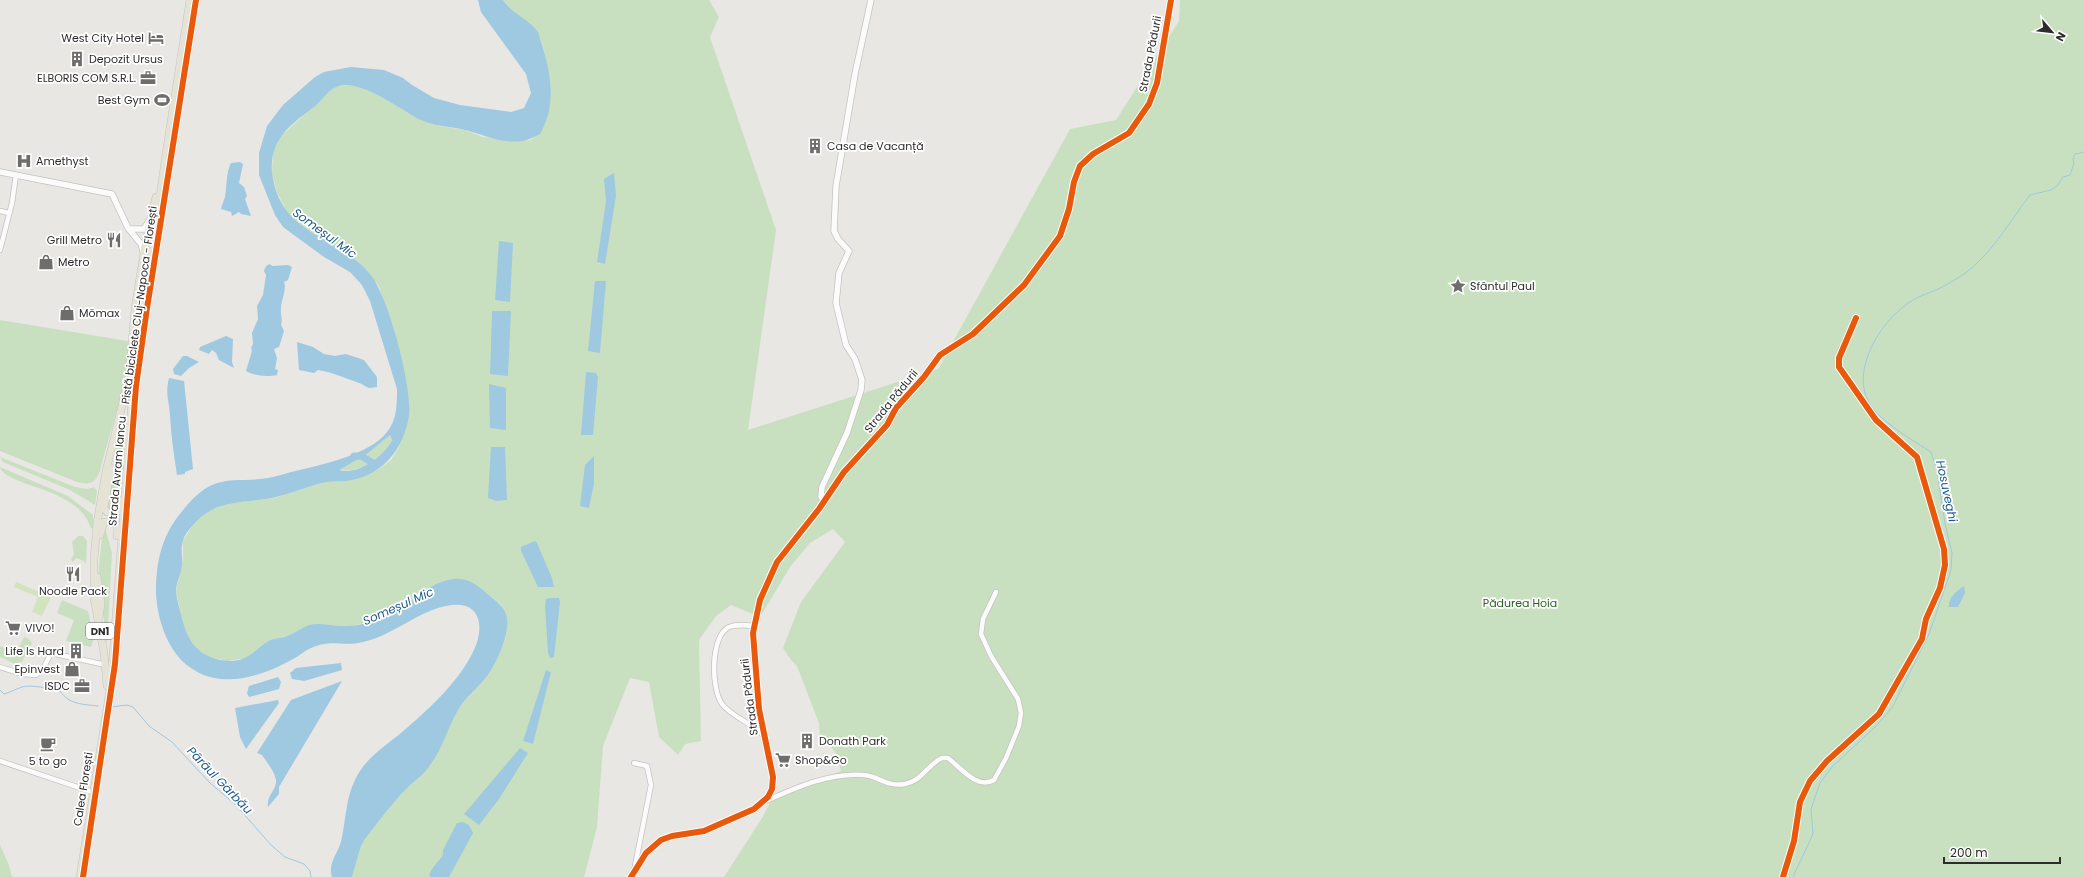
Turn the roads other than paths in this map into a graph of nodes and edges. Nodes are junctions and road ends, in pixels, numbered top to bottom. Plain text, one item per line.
1 (190, 0) edge
2 (871, 0) edge
3 (1171, 0) edge
4 (166, 154) junction
5 (0, 172) edge
6 (16, 175) junction
7 (0, 211) edge
8 (9, 213) junction
9 (152, 215) junction
10 (133, 229) junction
11 (147, 238) junction
12 (138, 239) junction
13 (0, 250) edge
14 (143, 258) junction
15 (1856, 318) dead end
16 (130, 423) junction
17 (115, 434) junction
18 (824, 501) junction
19 (120, 558) junction
20 (996, 592) dead end
21 (98, 624) junction
22 (754, 626) junction
23 (106, 665) junction
24 (0, 667) edge
25 (107, 707) junction
26 (764, 736) junction
27 (0, 761) edge
28 (634, 763) dead end
29 (92, 792) junction
30 (764, 802) junction
31 (634, 871) junction
32 (79, 877) edge
33 (631, 877) edge
34 (1783, 877) edge

1 - 4 main road, Strada Avram Iancu / DN1
2 - 18 street, Strada Pădurii
3 - 18 street, Strada Pădurii
4 - 9 main road, Strada Avram Iancu / DN1
4 - 16 main road, Strada Avram Iancu / DN1
5 - 6 street
6 - 8 street
6 - 10 street
7 - 8 street
8 - 13 street
9 - 10 street
9 - 11 main road, Strada Avram Iancu / DN1
10 - 11 street
10 - 12 street
11 - 12 street
11 - 14 main road, Strada Avram Iancu / DN1
12 - 14 street
14 - 17 main road, Strada Avram Iancu / DN1
15 - 34 street
16 - 17 main road
16 - 19 main road, Strada Avram Iancu / DN1
17 - 21 main road, Strada Avram Iancu / DN1
18 - 22 street, Strada Pădurii
19 - 21 main road
19 - 25 main road, Strada Avram Iancu / DN1
20 - 30 street
21 - 23 main road, Strada Avram Iancu / DN1
22 - 26 street, Strada Pădurii
22 - 26 street
23 - 24 street
23 - 25 main road, Strada Avram Iancu / DN1
25 - 29 main road, Calea Florești / DN1
26 - 30 street, Strada Pădurii
27 - 29 street
28 - 31 street
29 - 32 main road, Calea Florești / DN1
30 - 31 street
31 - 33 street

